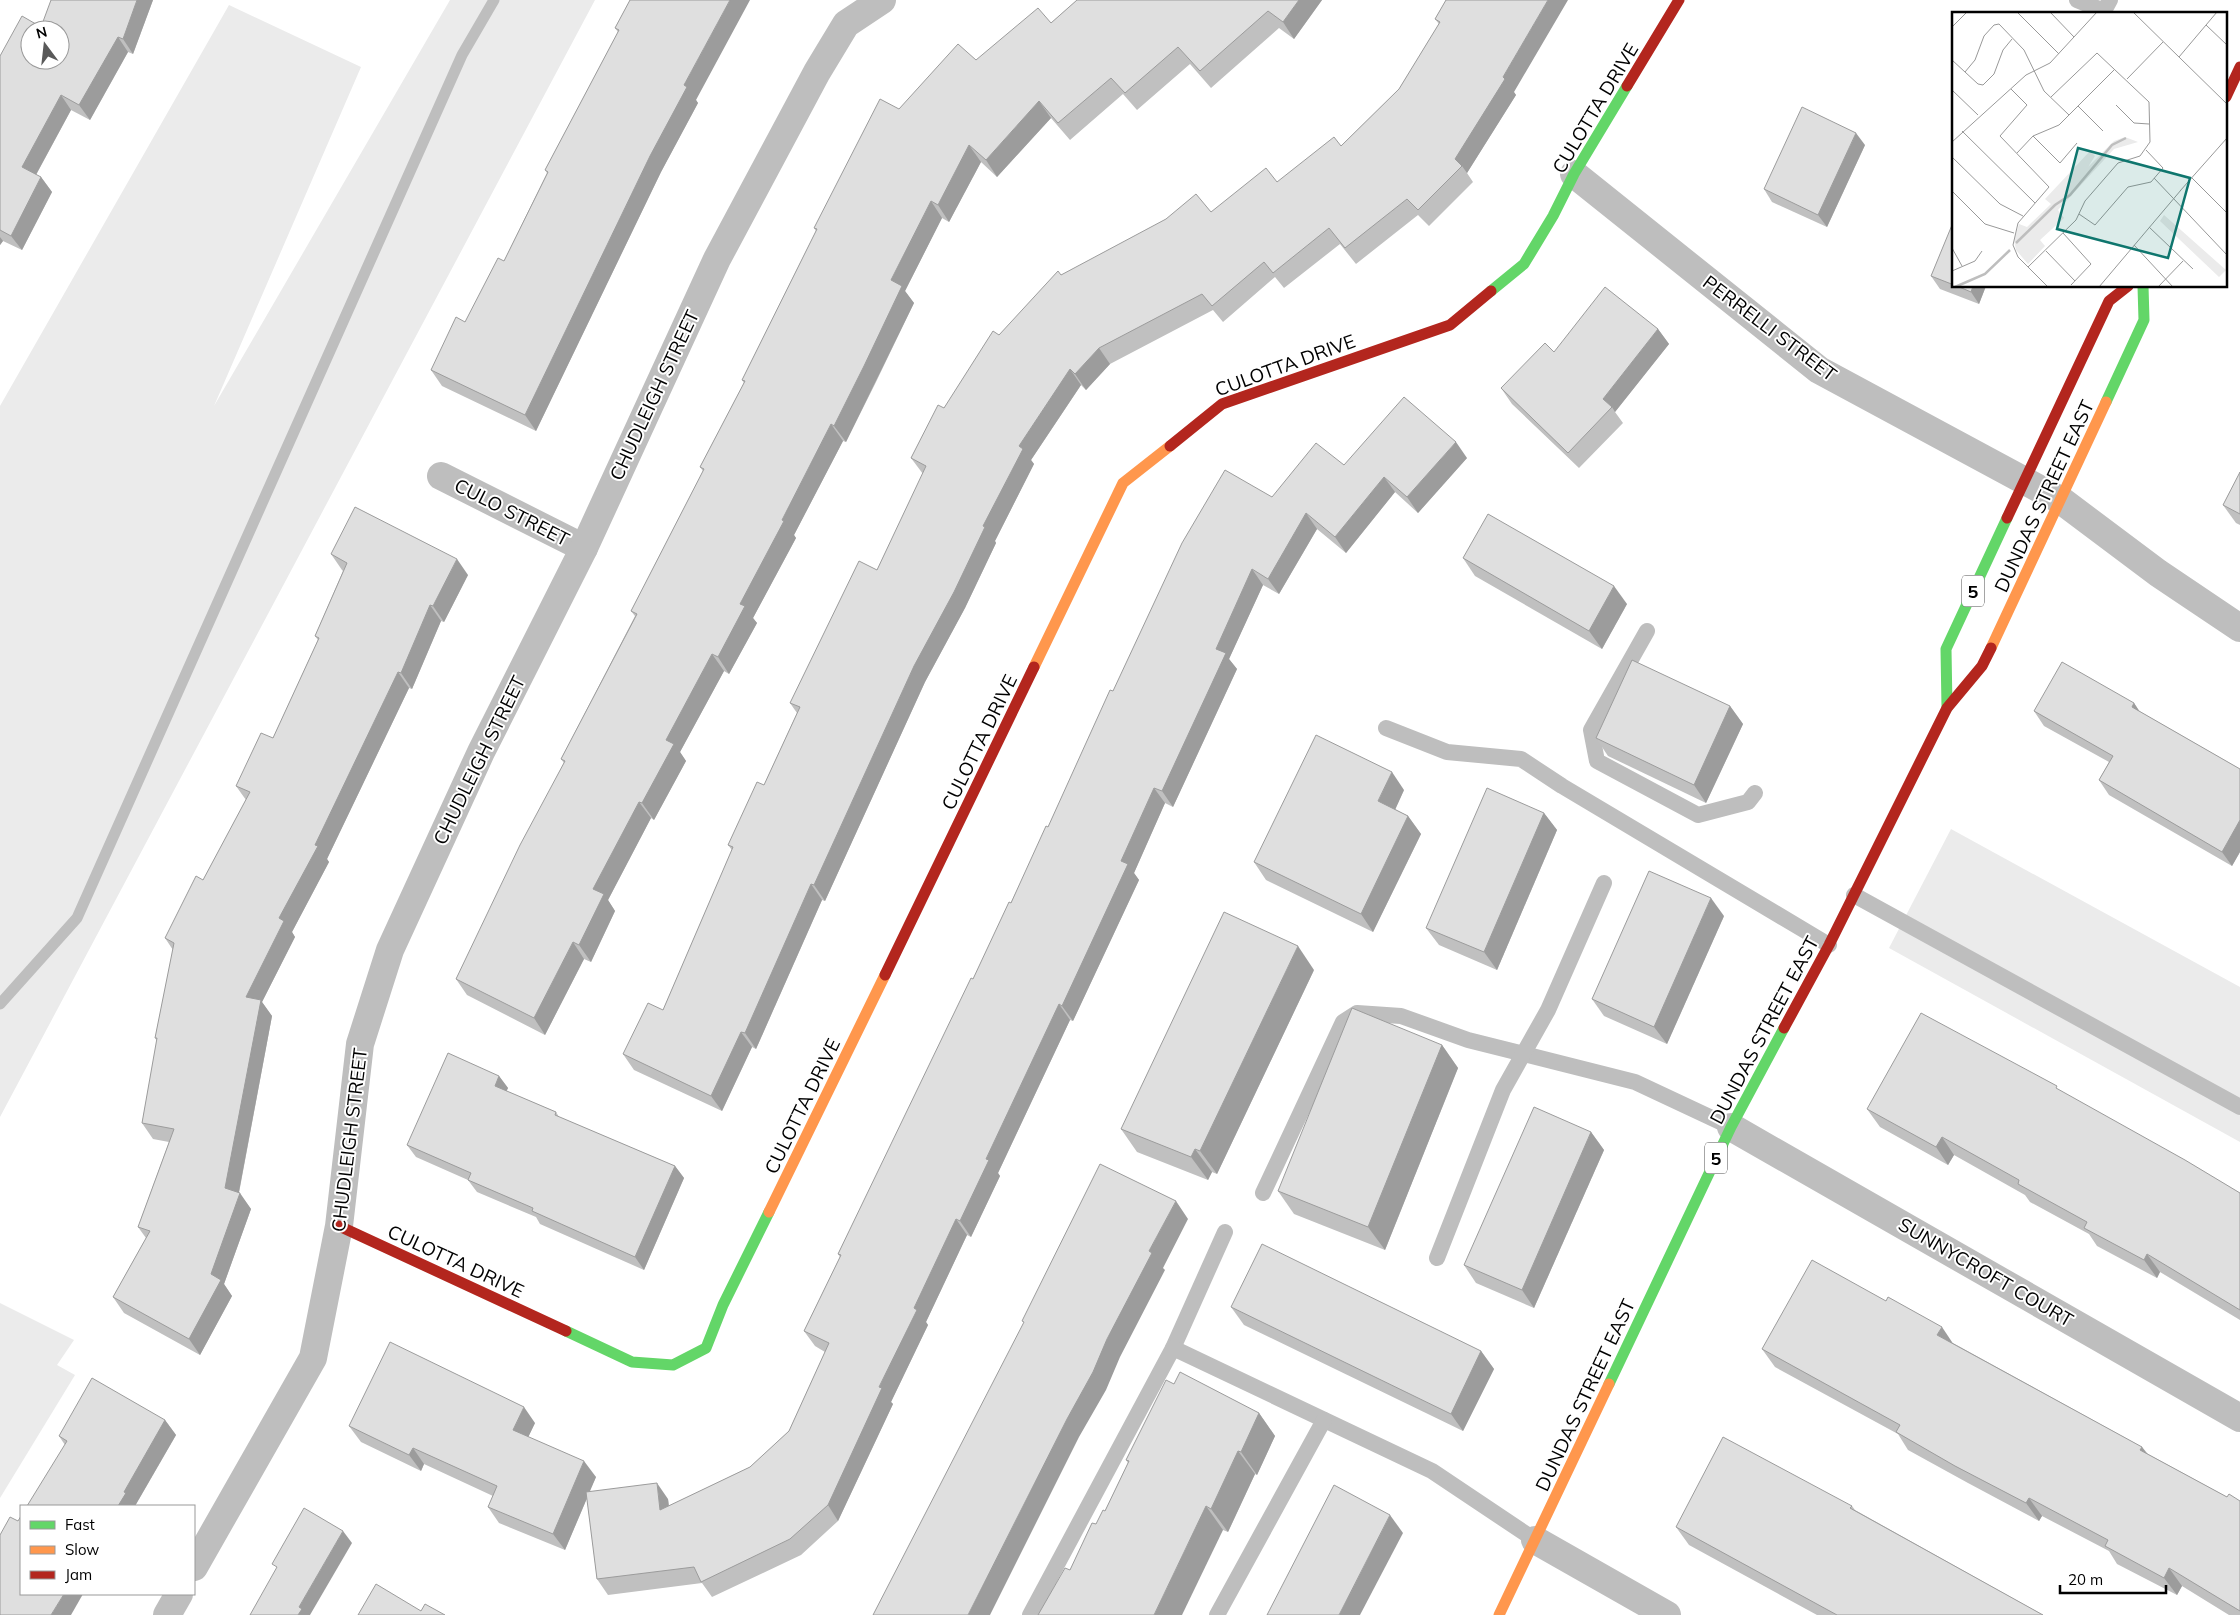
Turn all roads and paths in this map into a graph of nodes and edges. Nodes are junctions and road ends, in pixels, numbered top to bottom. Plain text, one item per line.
1 (882, 0) edge
2 (1679, 0) edge
3 (2077, 0) edge
4 (2110, 0) edge
5 (2240, 67) edge
6 (2228, 93) edge
7 (1574, 174) junction
8 (2125, 288) edge
9 (2143, 288) edge
10 (441, 476) dead end
11 (2024, 479) junction
12 (2062, 501) junction
13 (584, 548) junction
14 (2240, 628) edge
15 (1647, 631) dead end
16 (1947, 708) junction
17 (1386, 728) dead end
18 (1755, 793) dead end
19 (1604, 883) dead end
20 (1854, 895) junction
21 (1829, 945) junction
22 (1521, 1055) junction
23 (2240, 1107) edge
24 (1731, 1127) junction
25 (1263, 1193) dead end
26 (339, 1226) junction
27 (1225, 1232) dead end
28 (1437, 1258) dead end
29 (1173, 1348) junction
30 (2240, 1418) edge
31 (1324, 1420) junction
32 (1535, 1540) junction
33 (195, 1565) edge
34 (178, 1595) edge
35 (167, 1615) edge
36 (1030, 1615) edge
37 (1217, 1615) edge
38 (1499, 1615) edge
39 (1667, 1615) edge

1 - 13 street, CHUDLEIGH STREET
2 - 7 street, CULOTTA DRIVE
3 - 4 lane
5 - 6 street
7 - 11 street, PERRELLI STREET
7 - 26 street, CULOTTA DRIVE
8 - 11 street, DUNDAS STREET EAST / 5
9 - 12 street, DUNDAS STREET EAST / 5
10 - 13 street, CULO STREET
11 - 12 street, PERRELLI STREET
11 - 16 street, DUNDAS STREET EAST / 5
12 - 14 street, PERRELLI STREET
12 - 16 street, DUNDAS STREET EAST / 5
13 - 26 street, CHUDLEIGH STREET
15 - 18 lane
16 - 20 street, DUNDAS STREET EAST / 5
17 - 21 lane
19 - 22 lane
20 - 21 street, DUNDAS STREET EAST / 5
20 - 23 lane
21 - 24 street, DUNDAS STREET EAST / 5
22 - 24 lane
22 - 25 lane
22 - 28 lane
24 - 30 street, SUNNYCROFT COURT
24 - 32 street, DUNDAS STREET EAST / 5
26 - 33 street, CHUDLEIGH STREET
27 - 29 lane
29 - 31 lane
29 - 36 lane
31 - 32 lane
31 - 37 lane
32 - 38 street, DUNDAS STREET EAST / 5
32 - 39 street
34 - 35 street

